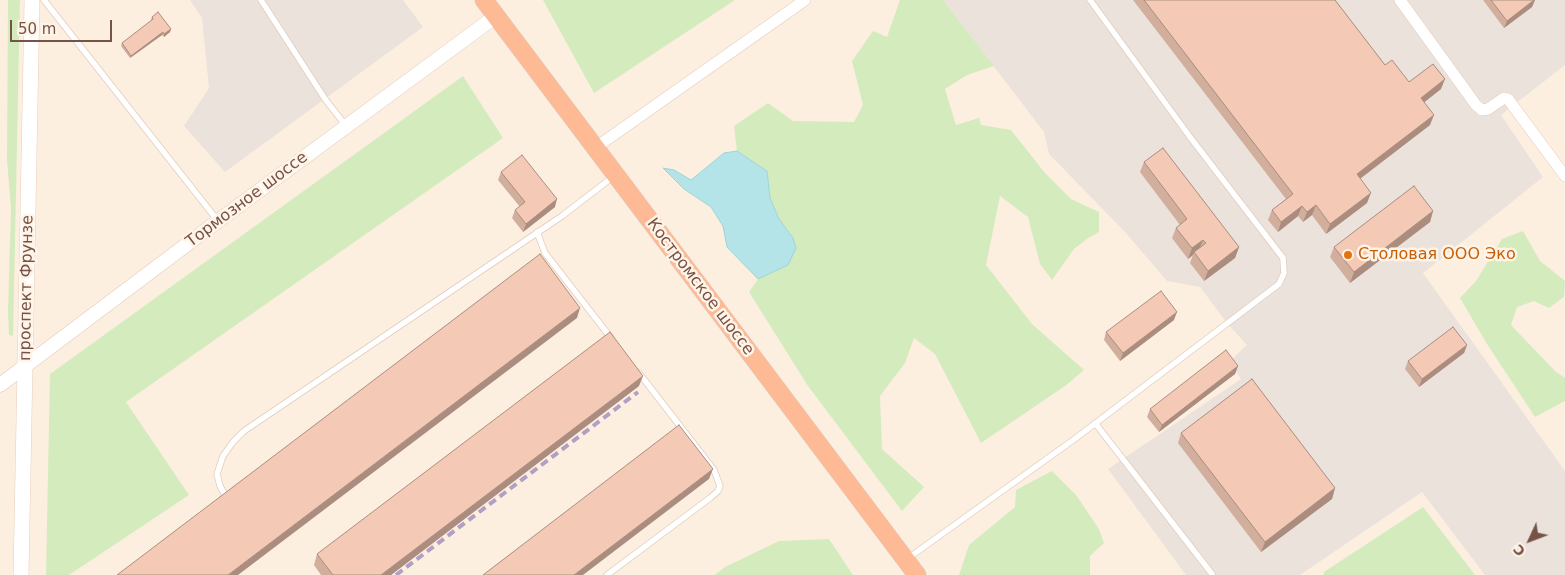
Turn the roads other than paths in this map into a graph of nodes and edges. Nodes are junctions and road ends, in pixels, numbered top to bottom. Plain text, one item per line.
1 (32, 0) edge
2 (44, 0) edge
3 (261, 0) edge
4 (484, 0) edge
5 (806, 0) edge
6 (1090, 0) edge
7 (1400, 0) edge
8 (496, 16) junction
9 (346, 126) junction
10 (595, 148) junction
11 (616, 175) junction
12 (1565, 176) edge
13 (218, 221) junction
14 (537, 232) junction
15 (545, 253) junction
16 (538, 259) edge
17 (618, 346) edge
18 (26, 366) junction
19 (636, 369) edge
20 (0, 385) edge
21 (1096, 423) junction
22 (234, 491) edge
23 (226, 497) junction
24 (218, 503) edge
25 (905, 560) junction
26 (1212, 574) edge
27 (22, 575) edge
28 (607, 575) edge
29 (917, 575) edge

1 - 18 main road, проспект Фрунзе
2 - 13 lane
3 - 9 lane
4 - 8 highway, Костромское шоссе
5 - 10 street
6 - 21 lane
7 - 12 street
8 - 9 street, Тормозное шоссе
8 - 10 highway, Костромское шоссе
9 - 13 street, Тормозное шоссе
10 - 11 highway, Костромское шоссе
11 - 14 lane
11 - 25 highway, Костромское шоссе
13 - 18 street, Тормозное шоссе
14 - 15 lane
14 - 23 lane
15 - 16 lane
15 - 17 lane
18 - 20 street, Тормозное шоссе
18 - 27 main road, проспект Фрунзе
19 - 28 lane
21 - 25 lane
21 - 26 lane
22 - 23 lane
23 - 24 lane
25 - 29 highway, Костромское шоссе

